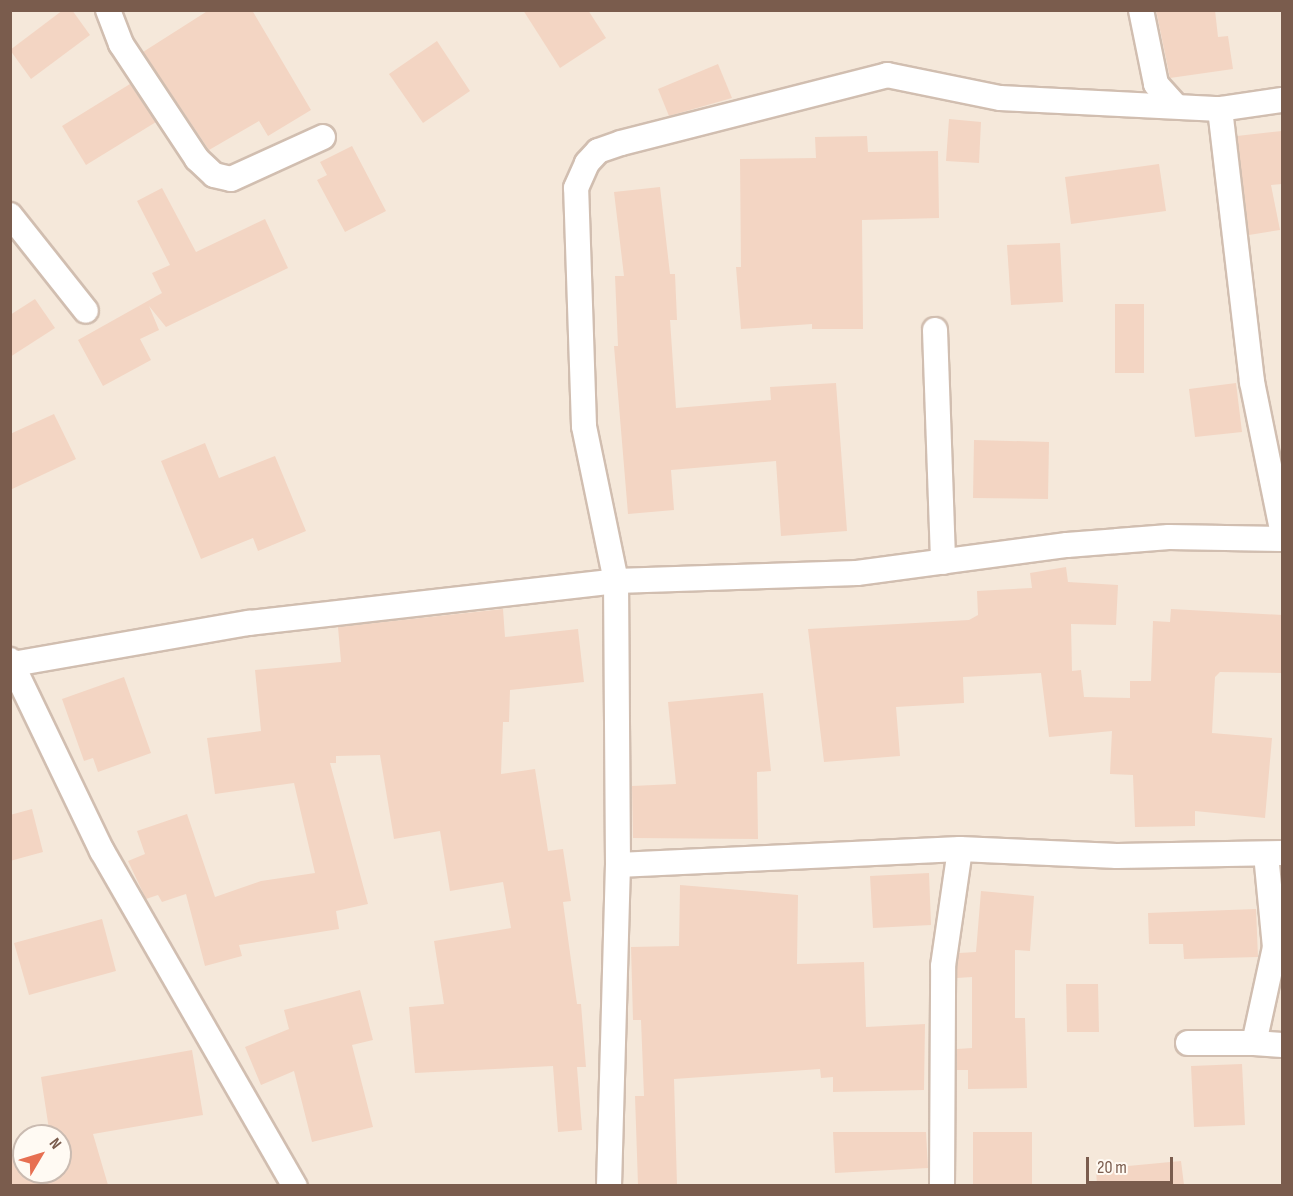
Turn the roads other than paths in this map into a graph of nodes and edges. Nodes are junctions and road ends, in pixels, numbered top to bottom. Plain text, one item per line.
1 (108, 10) edge
2 (1141, 10) edge
3 (1282, 100) edge
4 (1174, 105) junction
5 (1220, 109) junction
6 (323, 137) dead end
7 (10, 215) edge
8 (86, 311) dead end
9 (934, 330) dead end
10 (1282, 529) edge
11 (1282, 539) edge
12 (943, 562) junction
13 (616, 581) junction
14 (12, 662) edge
15 (960, 849) junction
16 (1274, 854) edge
17 (618, 865) junction
18 (1188, 1043) dead end
19 (1254, 1043) junction
20 (1282, 1045) edge
21 (295, 1185) edge
22 (609, 1185) edge
23 (942, 1185) edge

1 - 6 street
2 - 4 street
3 - 5 street
4 - 5 street
4 - 13 street
5 - 10 street
7 - 8 street
9 - 12 street
11 - 12 street
12 - 13 street
13 - 14 street
13 - 17 street
14 - 21 street
15 - 16 street
15 - 17 street
15 - 23 street
16 - 19 street
17 - 22 street
18 - 19 street
19 - 20 street

